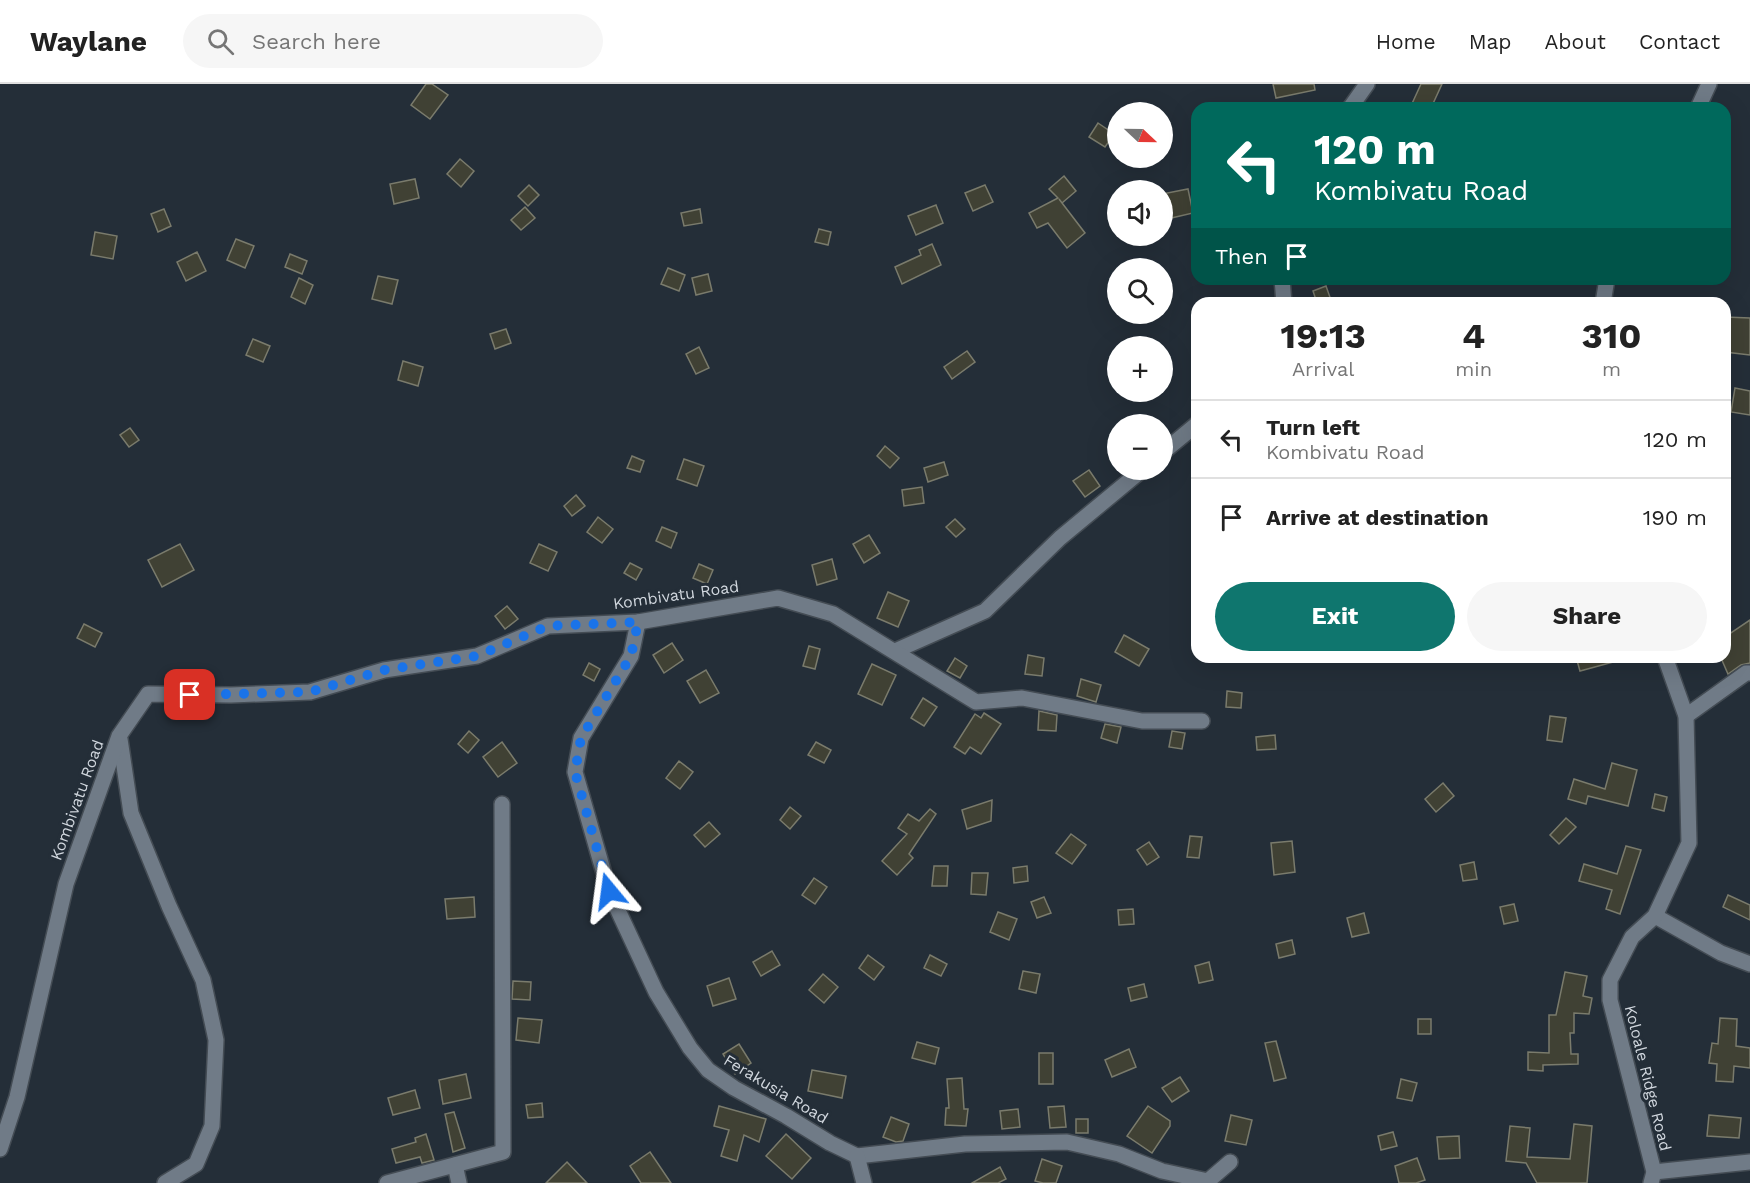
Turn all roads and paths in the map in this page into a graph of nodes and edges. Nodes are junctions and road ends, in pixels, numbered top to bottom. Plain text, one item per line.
1 (1367, 84) edge
2 (1709, 84) edge
3 (1354, 102) edge
4 (1701, 102) edge
5 (1191, 429) edge
6 (1173, 444) edge
7 (1130, 480) edge
8 (638, 622) junction
9 (895, 651) junction
10 (1667, 663) edge
11 (1750, 673) edge
12 (1686, 716) junction
13 (1202, 721) dead end
14 (119, 736) junction
15 (502, 804) dead end
16 (1654, 916) junction
17 (1750, 964) edge
18 (0, 1149) edge
19 (857, 1156) junction
20 (1230, 1162) dead end
21 (1750, 1162) edge
22 (455, 1165) junction
23 (1652, 1178) edge
24 (165, 1183) edge
25 (387, 1183) edge
26 (459, 1183) edge
27 (864, 1183) edge

1 - 3 street
2 - 4 street
5 - 6 street
7 - 9 street
8 - 9 street, Kombivatu Road
8 - 14 street, Kombivatu Road
8 - 19 street, Ferakusia Road
9 - 13 street, Kombivatu Road
10 - 12 street, Koloale Ridge Road
11 - 12 street
12 - 16 street, Koloale Ridge Road
14 - 18 street, Kombivatu Road
14 - 24 street
15 - 22 street
16 - 17 street
16 - 23 street, Koloale Ridge Road
19 - 20 street
19 - 27 street
21 - 23 street
22 - 25 street
22 - 26 street

